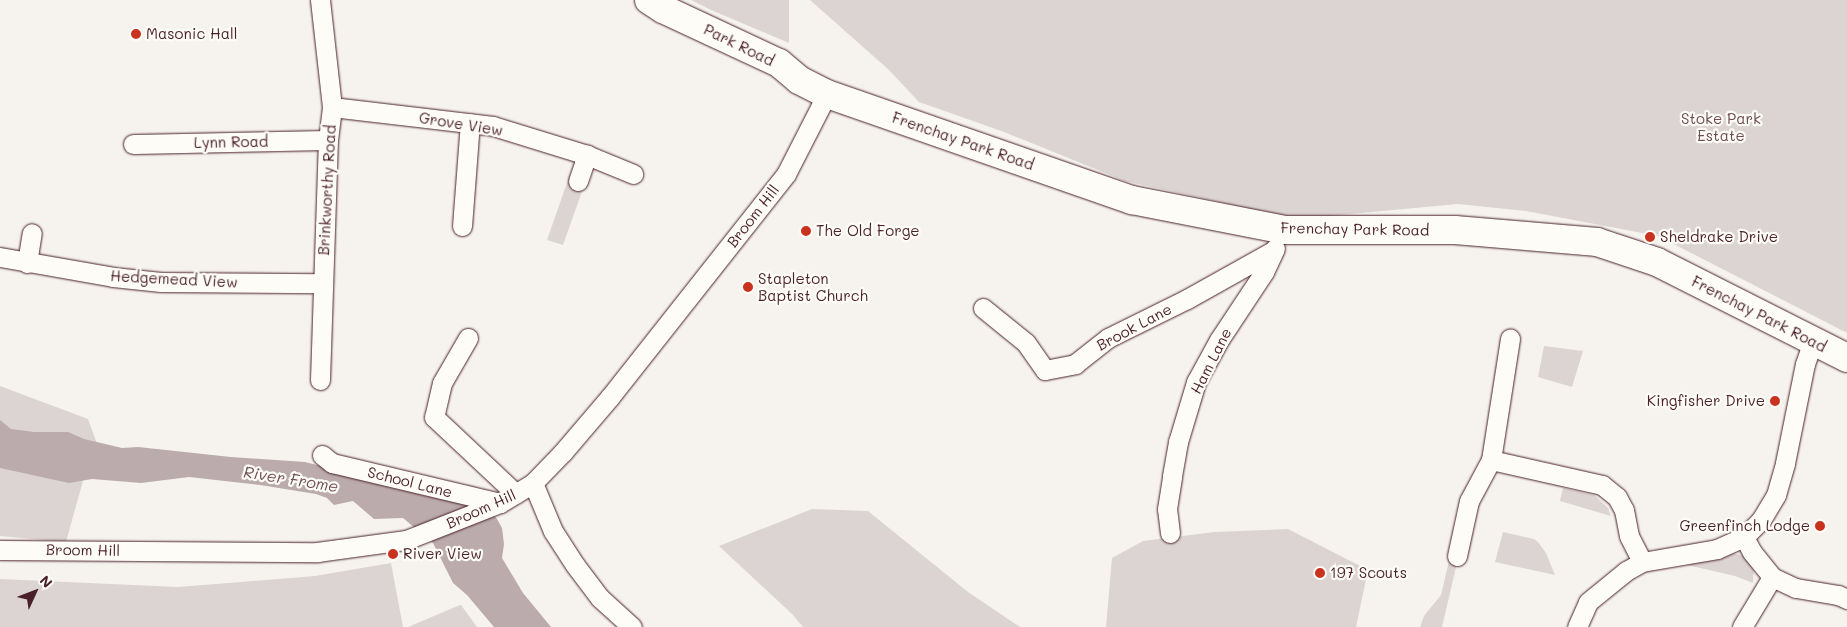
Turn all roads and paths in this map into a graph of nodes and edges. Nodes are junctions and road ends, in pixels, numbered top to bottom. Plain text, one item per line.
1 (320, 0) edge
2 (649, 0) edge
3 (827, 94) junction
4 (332, 107) junction
5 (470, 123) junction
6 (328, 140) junction
7 (133, 144) dead end
8 (587, 155) junction
9 (632, 174) dead end
10 (578, 181) dead end
11 (462, 226) dead end
12 (32, 233) dead end
13 (1279, 241) junction
14 (0, 257) edge
15 (27, 263) junction
16 (323, 282) junction
17 (983, 308) dead end
18 (468, 338) dead end
19 (1510, 338) dead end
20 (1813, 341) junction
21 (1847, 358) edge
22 (320, 380) dead end
23 (322, 455) dead end
24 (1491, 460) junction
25 (532, 483) junction
26 (501, 502) junction
27 (1170, 533) dead end
28 (1744, 537) junction
29 (0, 550) edge
30 (1457, 556) dead end
31 (1642, 562) junction
32 (1772, 577) junction
33 (1847, 599) edge
34 (632, 627) edge
35 (1577, 627) edge
36 (1742, 627) edge

1 - 4 street, Brinkworthy Road
2 - 3 main road, Park Road
3 - 13 main road, Frenchay Park Road
3 - 25 street, Broom Hill
4 - 5 street, Grove View
4 - 6 street, Brinkworthy Road
5 - 8 street, Grove View
5 - 11 street
6 - 7 street, Lynn Road
6 - 16 street, Brinkworthy Road
8 - 9 street, Grove View
8 - 10 street
12 - 15 street
13 - 17 street, Brook Lane
13 - 20 main road, Frenchay Park Road
13 - 27 street, Ham Lane
14 - 15 street, Hedgemead View
15 - 16 street, Hedgemead View
16 - 22 street, Brinkworthy Road
18 - 26 street
19 - 24 street
20 - 21 main road, Frenchay Park Road
20 - 28 street
23 - 26 street, School Lane
24 - 30 street
24 - 31 street
25 - 26 street, Broom Hill
25 - 34 street
26 - 29 street, Broom Hill
28 - 31 street
28 - 32 street
31 - 35 street
32 - 33 street
32 - 36 street

